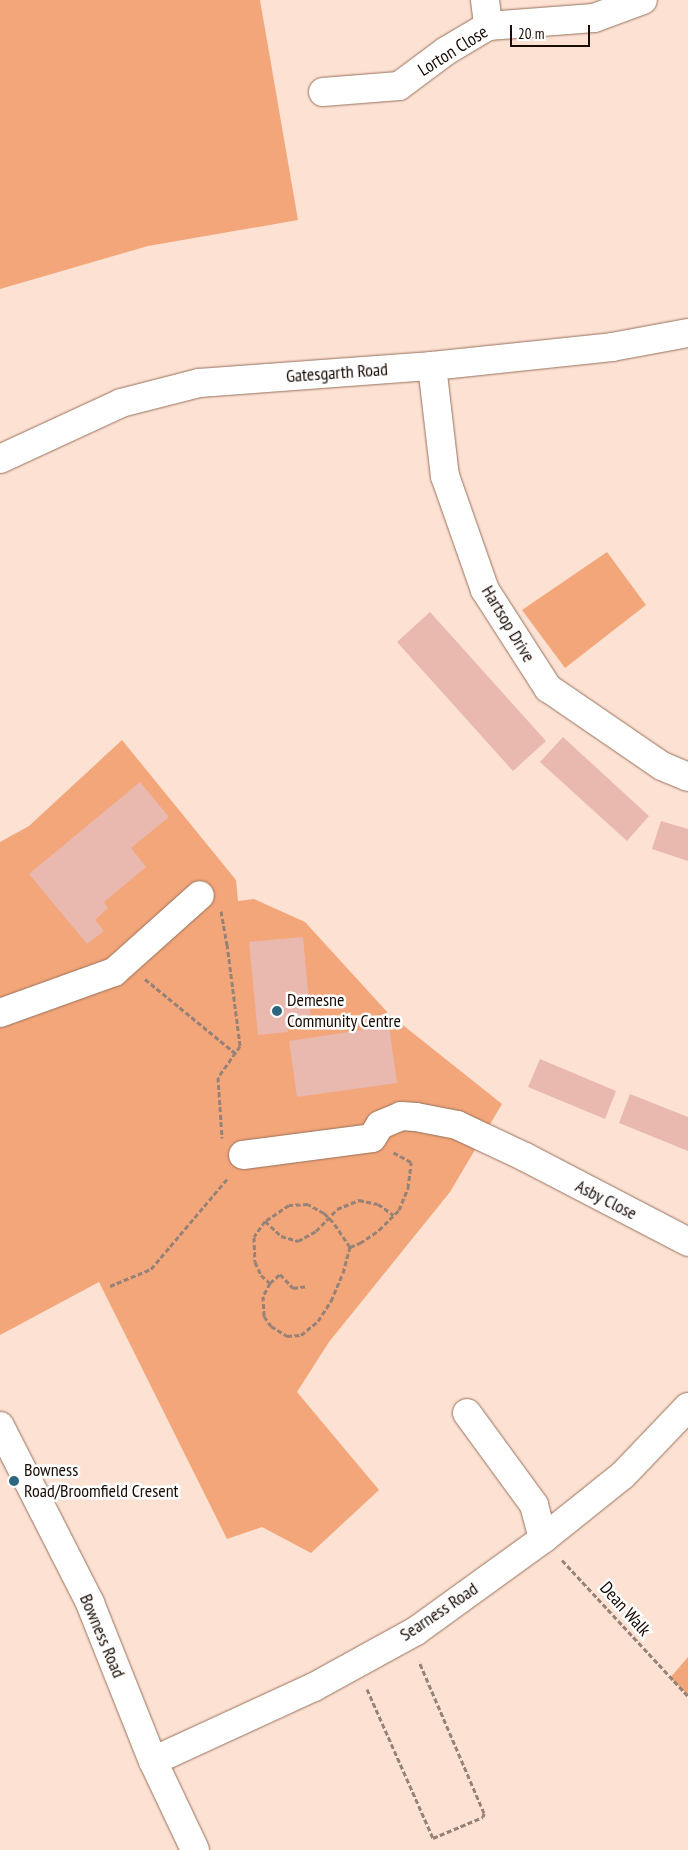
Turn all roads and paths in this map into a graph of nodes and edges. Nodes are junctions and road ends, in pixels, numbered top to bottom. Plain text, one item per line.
1 (643, 0) edge
2 (487, 13) edge
3 (323, 92) dead end
4 (688, 333) edge
5 (432, 366) junction
6 (0, 459) edge
7 (688, 777) edge
8 (200, 895) joint
9 (127, 961) junction
10 (0, 1013) edge
11 (235, 1053) junction
12 (372, 1138) junction
13 (243, 1155) junction
14 (394, 1215) junction
15 (329, 1217) junction
16 (265, 1221) junction
17 (688, 1242) edge
18 (350, 1247) junction
19 (270, 1283) junction
20 (110, 1286) dead end
21 (308, 1286) dead end
22 (688, 1407) edge
23 (467, 1413) dead end
24 (0, 1426) edge
25 (543, 1539) junction
26 (410, 1634) junction
27 (356, 1664) junction
28 (688, 1696) edge
29 (153, 1761) junction
30 (195, 1850) edge

1 - 2 street, Lorton Close
2 - 3 street, Lorton Close
4 - 5 street, Gatesgarth Road
5 - 6 street, Gatesgarth Road
5 - 7 street, Hartsop Drive
8 - 9 street
8 - 11 path
9 - 10 street
9 - 11 path
11 - 13 path
12 - 13 street
12 - 14 path
12 - 17 street, Asby Close
13 - 20 path
14 - 15 path
14 - 18 path
15 - 16 path
15 - 16 path
15 - 18 path
16 - 19 path
18 - 19 path
19 - 21 path
22 - 25 street, Searness Road
23 - 25 street
24 - 29 street, Bowness Road
25 - 26 street, Searness Road
25 - 28 path, Dean Walk
26 - 27 street, Searness Road
26 - 27 path
27 - 29 street, Searness Road
29 - 30 street, Bowness Road

